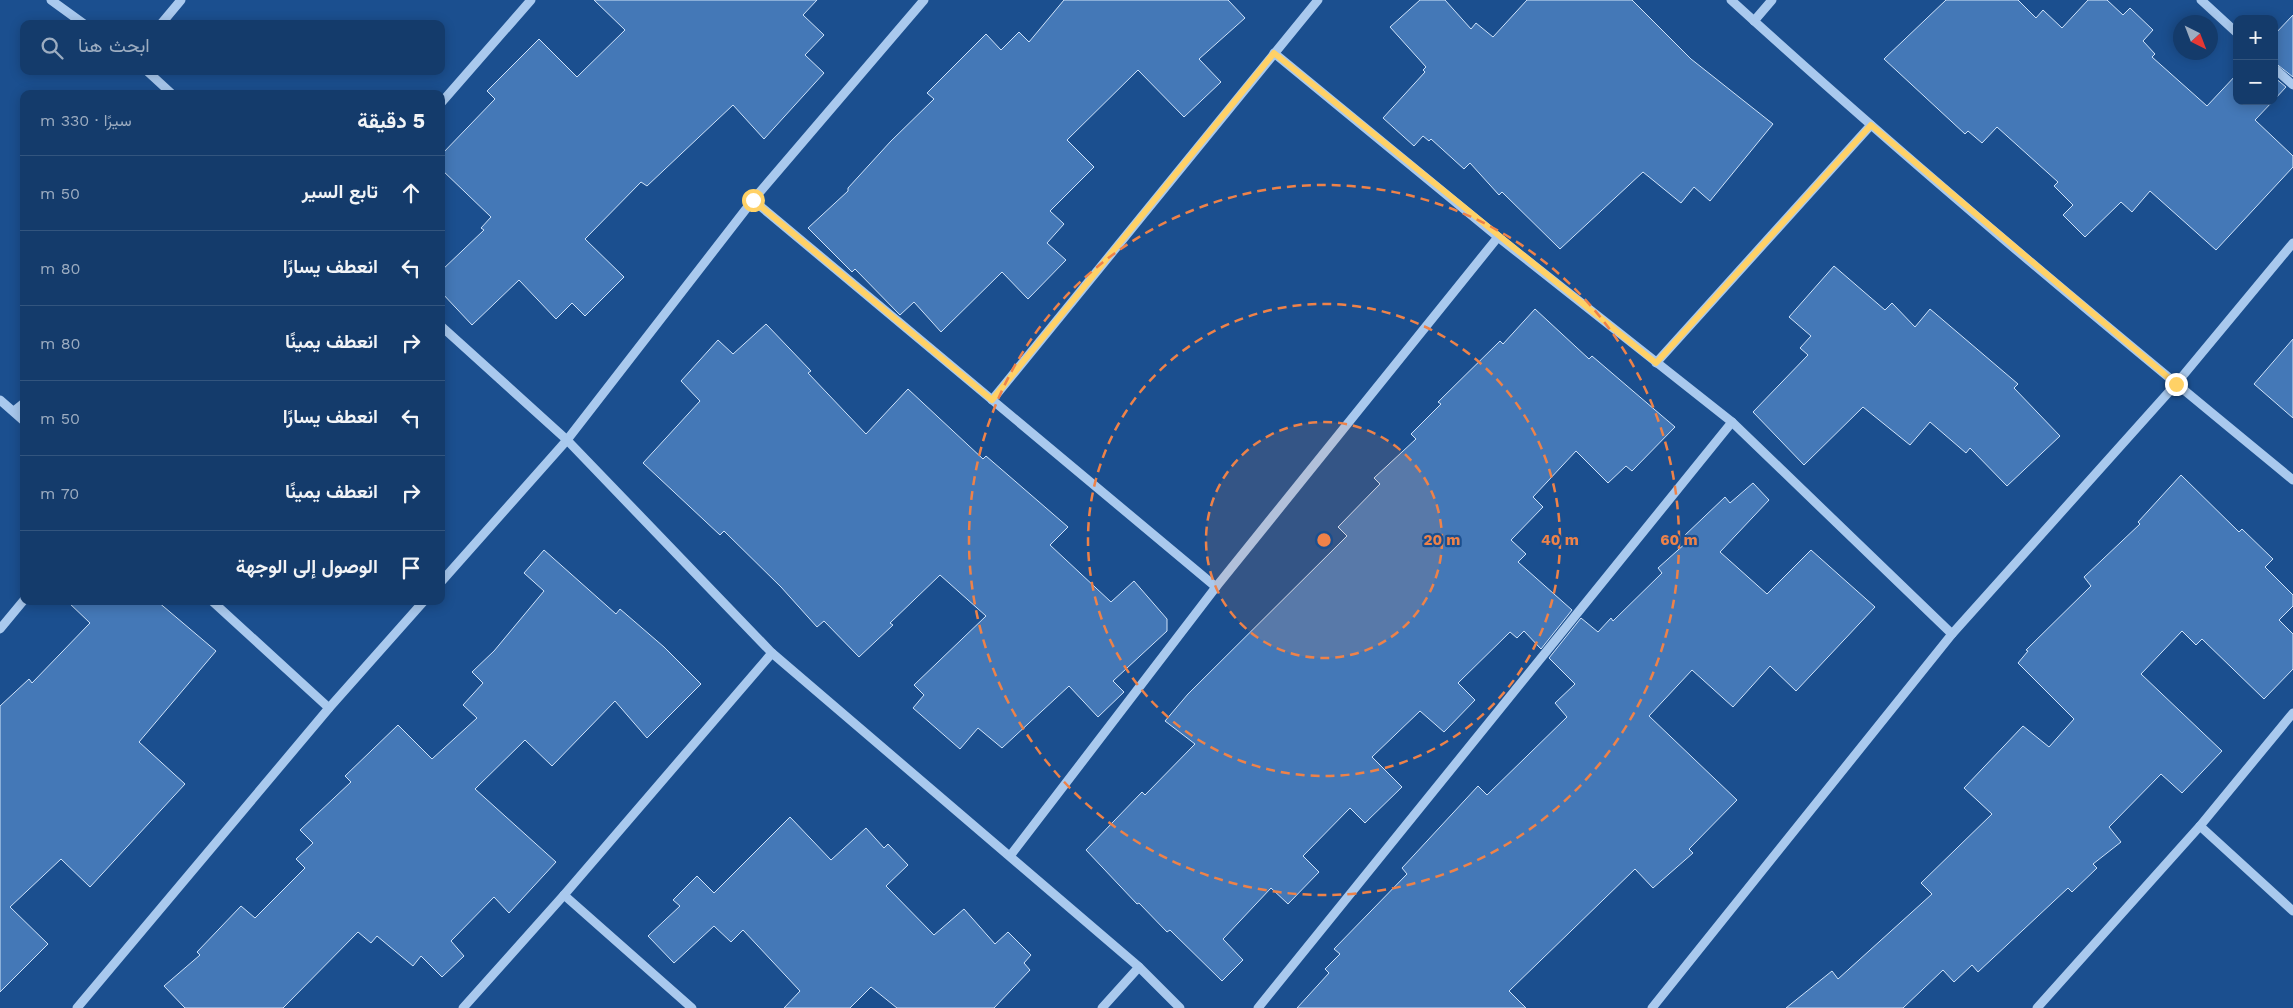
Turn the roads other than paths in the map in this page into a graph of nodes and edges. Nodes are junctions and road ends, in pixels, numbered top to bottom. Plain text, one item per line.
1 (51, 0) edge
2 (181, 0) edge
3 (531, 0) edge
4 (924, 0) edge
5 (1318, 0) edge
6 (1731, 0) edge
7 (1772, 0) edge
8 (2200, 0) edge
9 (78, 20) edge
10 (164, 20) edge
11 (1754, 20) junction
12 (2233, 29) edge
13 (1274, 53) junction
14 (2278, 72) edge
15 (151, 75) edge
16 (2293, 85) edge
17 (168, 90) edge
18 (445, 98) edge
19 (1871, 125) junction
20 (753, 200) junction
21 (1498, 237) junction
22 (2293, 243) edge
23 (445, 330) edge
24 (1656, 363) junction
25 (2176, 384) junction
26 (0, 400) edge
27 (992, 400) junction
28 (20, 407) edge
29 (14, 412) junction
30 (20, 417) edge
31 (1732, 422) junction
32 (567, 440) junction
33 (2293, 480) edge
34 (445, 577) edge
35 (1216, 587) junction
36 (20, 605) edge
37 (216, 605) edge
38 (420, 605) edge
39 (0, 629) edge
40 (1952, 634) junction
41 (772, 653) junction
42 (329, 708) junction
43 (2293, 713) edge
44 (2200, 826) junction
45 (1010, 856) junction
46 (564, 895) junction
47 (2293, 911) edge
48 (1139, 967) junction
49 (77, 1008) edge
50 (463, 1008) edge
51 (692, 1008) edge
52 (1102, 1008) edge
53 (1180, 1008) edge
54 (1258, 1008) edge
55 (1652, 1008) edge
56 (2036, 1008) edge

1 - 9 street
2 - 10 street
3 - 18 street
4 - 20 street
5 - 13 street
6 - 11 street
7 - 11 street
8 - 12 street
11 - 19 street
13 - 21 street
13 - 27 street
14 - 16 street
15 - 17 street
19 - 24 street
19 - 25 street
20 - 27 street
20 - 32 street
21 - 24 street
21 - 35 street
22 - 25 street
23 - 32 street
24 - 31 street
25 - 33 street
25 - 40 street
26 - 29 street
27 - 35 street
28 - 29 street
29 - 30 street
31 - 40 street
31 - 54 street
32 - 34 street
32 - 41 street
35 - 45 street
36 - 39 street
37 - 42 street
38 - 42 street
40 - 55 street
41 - 45 street
41 - 46 street
42 - 49 street
43 - 44 street
44 - 47 street
44 - 56 street
45 - 48 street
46 - 50 street
46 - 51 street
48 - 52 street
48 - 53 street

